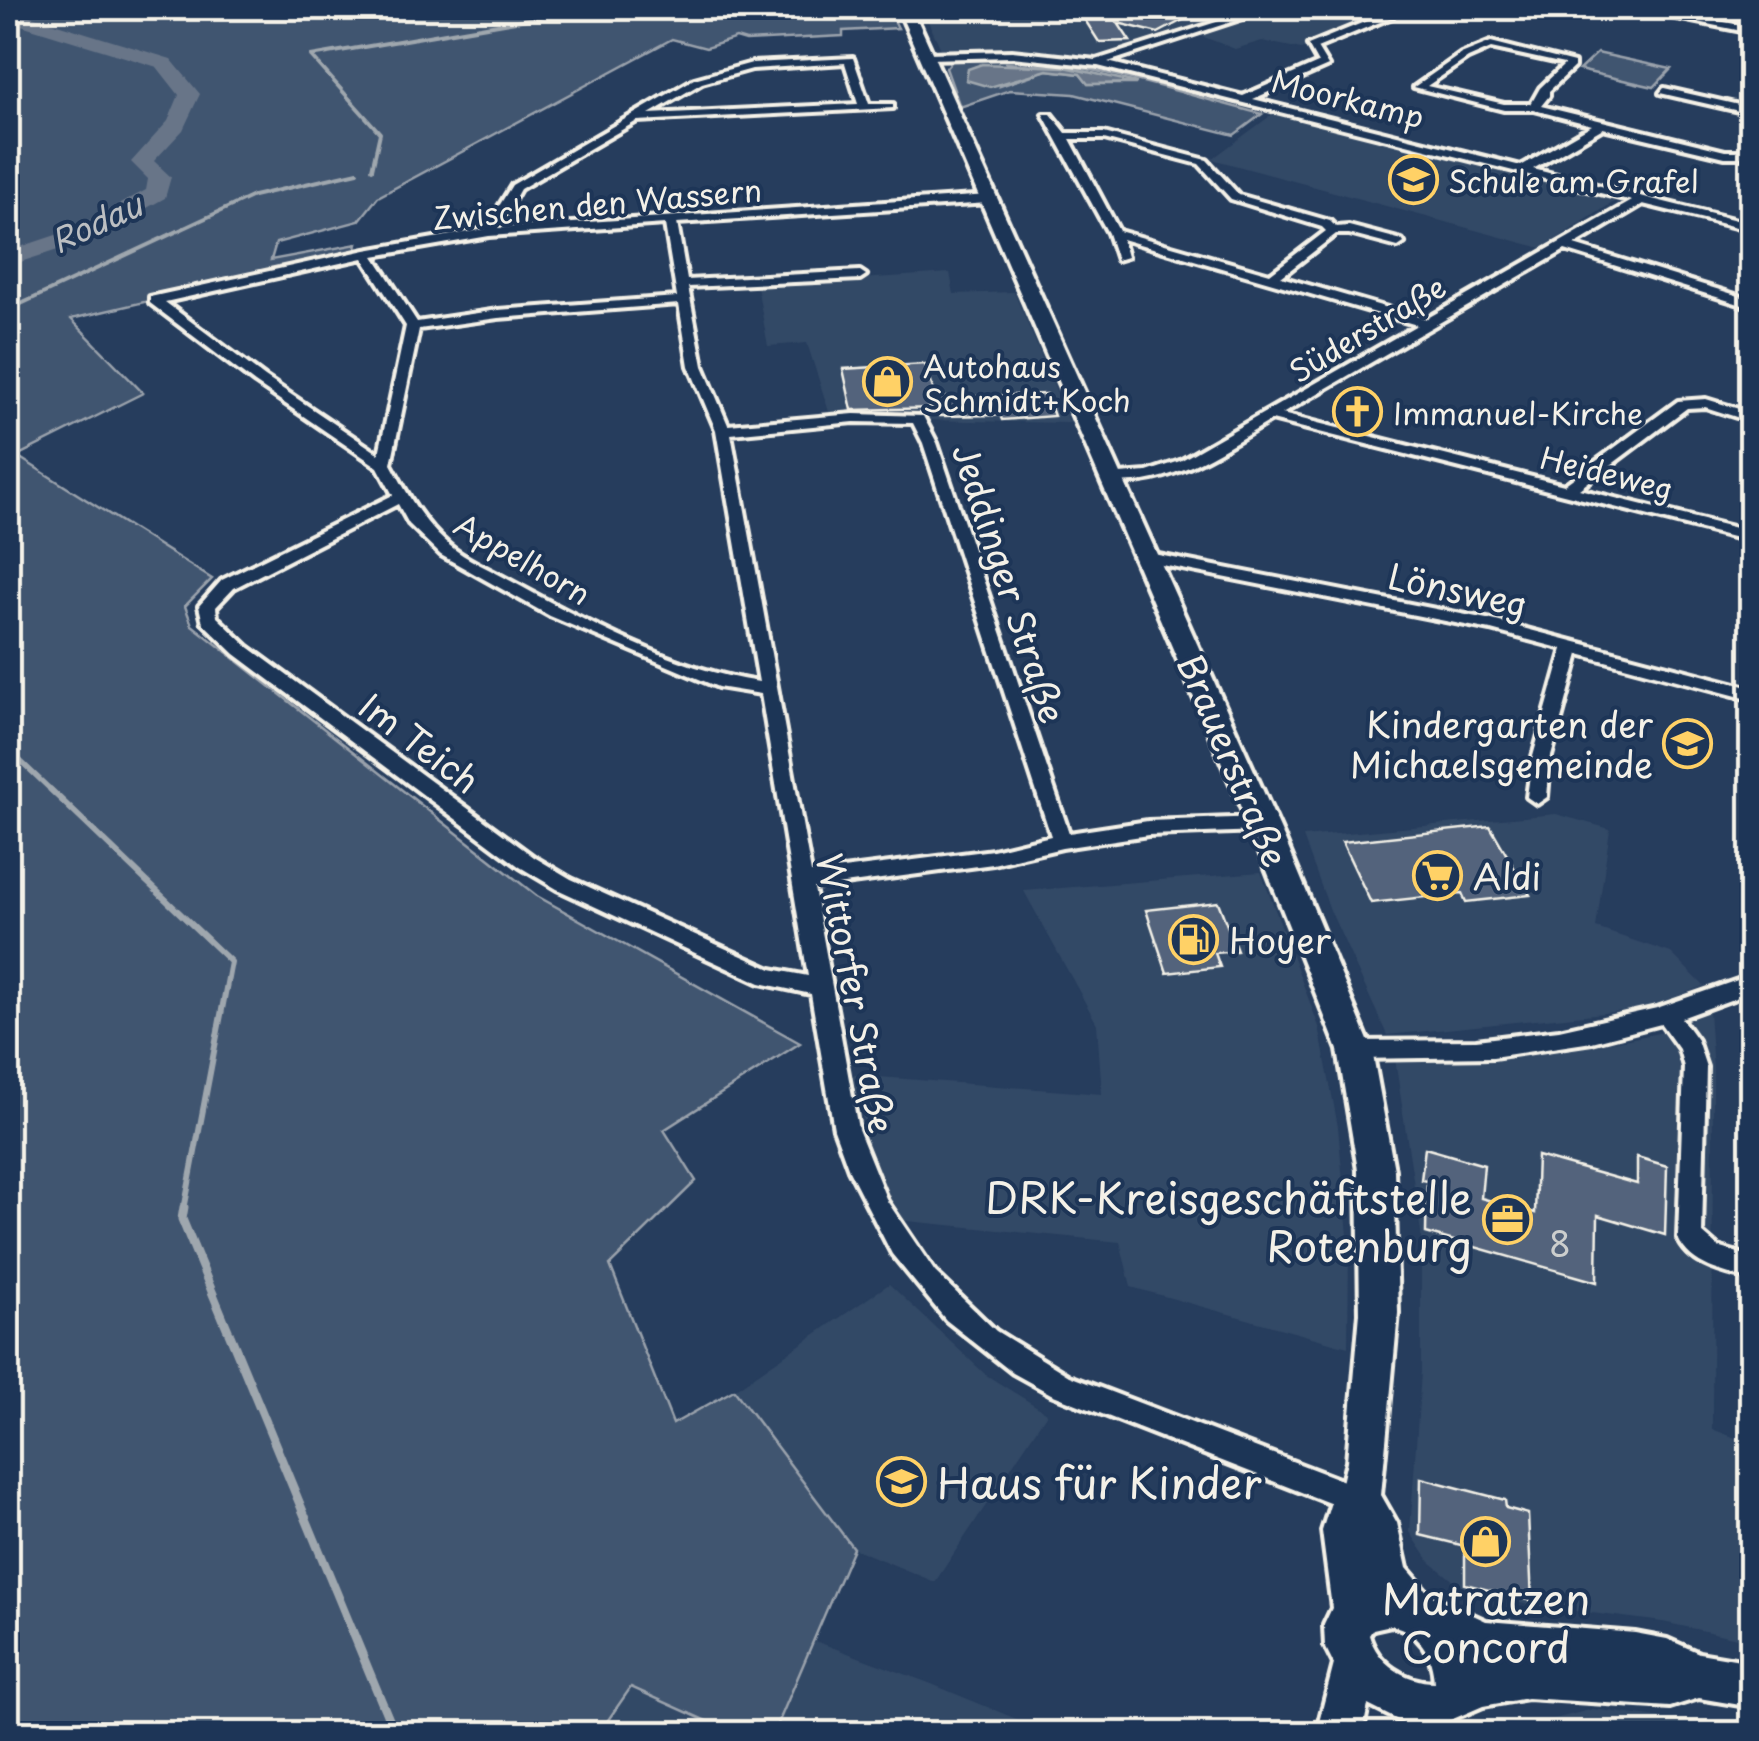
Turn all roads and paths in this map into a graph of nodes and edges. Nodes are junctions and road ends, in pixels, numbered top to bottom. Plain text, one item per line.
1 (905, 8) edge
2 (1269, 8) edge
3 (1632, 8) edge
4 (1389, 15) dead end
5 (1752, 30) edge
6 (927, 56) junction
7 (1098, 63) junction
8 (1664, 91) dead end
9 (1247, 98) junction
10 (864, 106) junction
11 (890, 106) dead end
12 (1534, 107) junction
13 (1752, 111) edge
14 (1047, 116) dead end
15 (634, 118) junction
16 (1601, 124) junction
17 (1063, 136) junction
18 (1752, 154) edge
19 (1525, 169) junction
20 (990, 198) junction
21 (1642, 200) junction
22 (670, 220) junction
23 (1752, 228) edge
24 (1333, 230) junction
25 (489, 232) junction
26 (1114, 233) junction
27 (1398, 244) dead end
28 (1562, 246) junction
29 (366, 254) junction
30 (1121, 257) dead end
31 (860, 275) dead end
32 (1274, 277) junction
33 (682, 292) junction
34 (1752, 304) edge
35 (1426, 323) junction
36 (413, 326) junction
37 (1274, 416) junction
38 (1752, 418) edge
39 (723, 430) junction
40 (384, 464) junction
41 (1111, 478) junction
42 (1567, 490) junction
43 (400, 497) junction
44 (1752, 537) edge
45 (1148, 558) junction
46 (1573, 646) junction
47 (771, 690) junction
48 (1752, 694) edge
49 (1537, 796) dead end
50 (1262, 824) junction
51 (1062, 840) junction
52 (802, 882) junction
53 (1752, 983) edge
54 (822, 987) junction
55 (1666, 1014) junction
56 (1355, 1050) junction
57 (1752, 1268) edge
58 (1360, 1501) junction
59 (1423, 1616) junction
60 (1355, 1619) junction
61 (1699, 1676) junction
62 (1352, 1677) junction
63 (1752, 1685) edge
64 (1454, 1697) junction
65 (1402, 1728) edge
66 (1339, 1734) edge

1 - 6 main road, Brauerstraße
2 - 7 street
3 - 5 street
4 - 9 street
6 - 7 street, Moorkamp
6 - 20 main road, Brauerstraße
7 - 9 street, Moorkamp
8 - 13 street
9 - 19 street, Moorkamp
10 - 11 street
10 - 15 street
10 - 15 street
12 - 12 street
12 - 16 street
14 - 17 street
15 - 25 street
16 - 18 street
16 - 19 street
17 - 24 street
17 - 26 street
19 - 21 street, Moorkamp
20 - 22 street, Zwischen den Wassern
20 - 41 main road, Brauerstraße
21 - 23 street, Moorkamp
21 - 28 street, Süderstraße
22 - 25 street, Zwischen den Wassern
22 - 33 street, Wittorfer Straße
24 - 27 street
24 - 32 street
25 - 29 street, Zwischen den Wassern
26 - 30 street
26 - 32 street
28 - 34 street
28 - 35 street, Süderstraße
29 - 36 street
29 - 40 street, Zwischen den Wassern
31 - 33 street
32 - 35 street
33 - 36 street
33 - 39 street, Wittorfer Straße
35 - 37 street, Süderstraße
36 - 40 street
37 - 41 street, Süderstraße
37 - 42 street, Heideweg
38 - 42 street
39 - 47 street, Wittorfer Straße
39 - 51 street, Jeddinger Straße
40 - 43 street, Appelhorn
41 - 45 main road, Brauerstraße
42 - 44 street, Heideweg
43 - 47 street, Appelhorn
43 - 54 street, Im Teich
45 - 46 street, Lönsweg
45 - 50 main road, Brauerstraße
46 - 48 street, Lönsweg
46 - 49 street
47 - 52 street, Wittorfer Straße
50 - 51 street
50 - 56 main road, Brauerstraße
51 - 52 street
52 - 54 street, Wittorfer Straße
53 - 55 street
54 - 58 street, Wittorfer Straße
55 - 56 street
55 - 57 street
56 - 58 main road, Brauerstraße
58 - 59 main road
58 - 60 main road, Brauerstraße
59 - 60 main road
59 - 61 main road
59 - 64 main road
60 - 62 main road
61 - 63 main road
61 - 64 main road
62 - 65 main road
62 - 66 main road
64 - 65 main road

